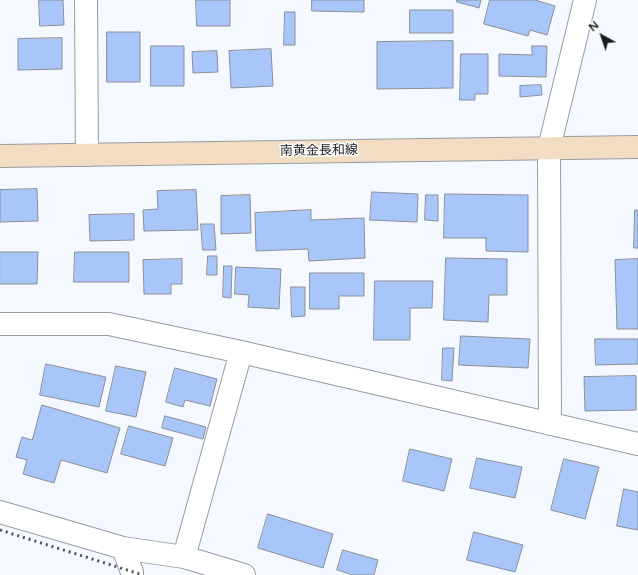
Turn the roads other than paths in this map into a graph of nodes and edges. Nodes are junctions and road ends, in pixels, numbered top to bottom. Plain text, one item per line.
1 (86, 0) edge
2 (585, 0) edge
3 (638, 147) edge
4 (549, 148) junction
5 (87, 155) junction
6 (0, 156) edge
7 (0, 324) edge
8 (241, 352) junction
9 (550, 424) junction
10 (638, 444) edge
11 (0, 512) edge
12 (123, 548) junction
13 (184, 556) junction
14 (132, 575) edge
15 (244, 575) edge

1 - 5 street
2 - 4 street
3 - 4 main road, 南黄金長和線
4 - 5 main road, 南黄金長和線
4 - 9 street
5 - 6 main road, 南黄金長和線
7 - 8 street
8 - 9 street
8 - 13 street
9 - 10 street
11 - 12 street
12 - 13 street
12 - 14 street
13 - 15 street

